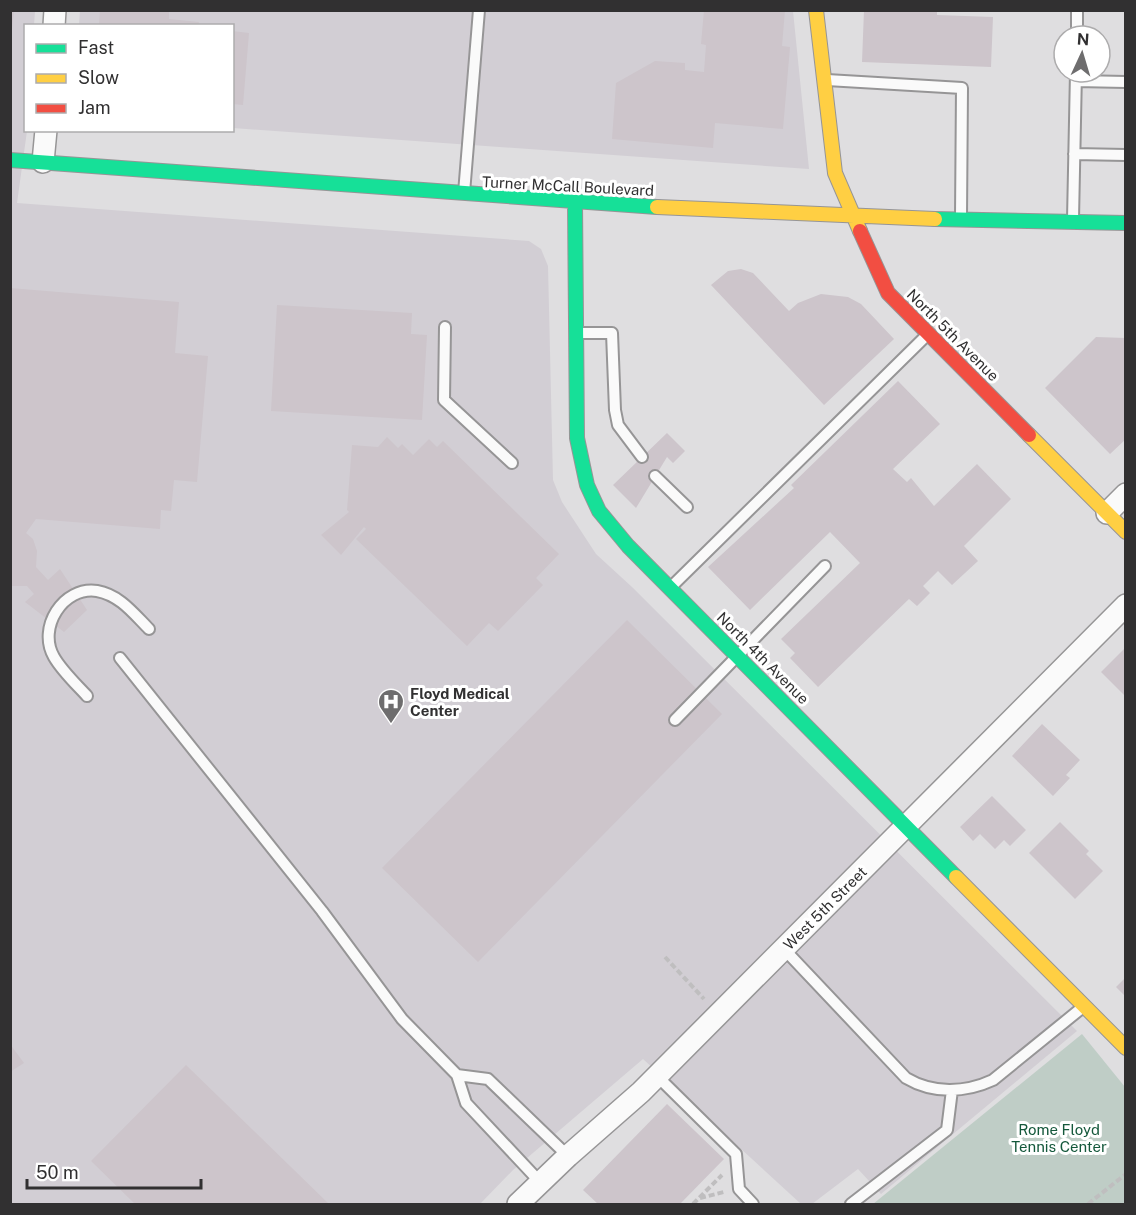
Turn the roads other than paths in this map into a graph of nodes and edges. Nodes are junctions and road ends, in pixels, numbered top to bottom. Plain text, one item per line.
1 (479, 10) edge
2 (816, 10) edge
3 (824, 80) junction
4 (1076, 84) edge
5 (46, 132) edge
6 (1074, 154) junction
7 (1125, 155) edge
8 (10, 160) edge
9 (44, 162) junction
10 (464, 196) junction
11 (575, 203) junction
12 (853, 217) junction
13 (961, 220) junction
14 (1073, 222) junction
15 (1125, 223) edge
16 (445, 327) dead end
17 (576, 333) junction
18 (928, 334) junction
19 (642, 457) dead end
20 (512, 463) dead end
21 (656, 476) dead end
22 (1125, 494) edge
23 (687, 507) dead end
24 (1107, 513) junction
25 (1125, 532) edge
26 (825, 566) dead end
27 (669, 588) junction
28 (1125, 605) edge
29 (149, 629) dead end
30 (738, 656) junction
31 (120, 658) dead end
32 (87, 696) dead end
33 (675, 720) dead end
34 (907, 827) junction
35 (784, 949) junction
36 (1084, 1006) junction
37 (1125, 1048) edge
38 (457, 1075) junction
39 (657, 1076) junction
40 (952, 1090) junction
41 (568, 1156) junction
42 (540, 1182) junction
43 (518, 1204) edge
44 (753, 1204) edge
45 (851, 1204) edge

1 - 10 lane
2 - 3 street, North 5th Avenue
3 - 12 street, North 5th Avenue
3 - 13 lane
4 - 6 lane
5 - 9 street
6 - 7 lane
6 - 14 lane
8 - 9 street, Turner McCall Boulevard
9 - 10 street, Turner McCall Boulevard
10 - 11 street, Turner McCall Boulevard
11 - 12 street, Turner McCall Boulevard
11 - 17 street, North 4th Avenue
12 - 13 street, Turner McCall Boulevard
12 - 18 street, North 5th Avenue
13 - 14 street, Turner McCall Boulevard
14 - 15 street, Turner McCall Boulevard
16 - 20 lane
17 - 19 lane
17 - 27 street, North 4th Avenue
18 - 24 street, North 5th Avenue
18 - 27 lane
21 - 23 lane
22 - 24 street
24 - 25 street, North 5th Avenue
26 - 30 lane
27 - 30 street, North 4th Avenue
28 - 34 street, West 5th Street
29 - 32 lane
30 - 33 lane
30 - 34 street, North 4th Avenue
31 - 38 lane
34 - 35 street, West 5th Street
34 - 36 street, North 4th Avenue
35 - 39 street, West 5th Street
35 - 40 lane
36 - 37 street, North 4th Avenue
36 - 40 lane
38 - 41 lane
38 - 42 lane
39 - 41 street, West 5th Street
39 - 44 lane
40 - 45 lane
41 - 42 street, West 5th Street
42 - 43 street, West 5th Street

